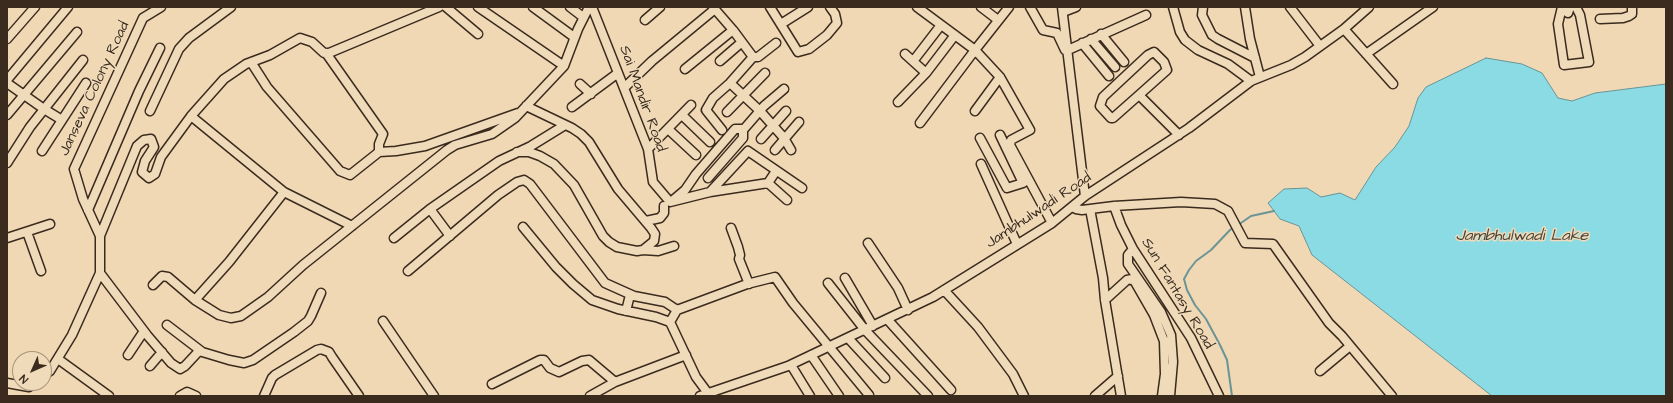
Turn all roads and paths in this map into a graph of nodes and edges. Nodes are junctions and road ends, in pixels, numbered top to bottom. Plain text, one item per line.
1 (35, 7) edge
2 (68, 7) edge
3 (161, 7) edge
4 (231, 7) edge
5 (439, 7) edge
6 (446, 7) edge
7 (478, 7) edge
8 (533, 7) edge
9 (570, 7) edge
10 (589, 7) edge
11 (592, 7) edge
12 (660, 7) edge
13 (772, 7) edge
14 (808, 7) edge
15 (830, 7) edge
16 (917, 7) edge
17 (981, 7) edge
18 (1009, 7) edge
19 (1030, 7) edge
20 (1076, 7) edge
21 (1173, 7) edge
22 (1203, 7) edge
23 (1245, 7) edge
24 (1290, 7) edge
25 (1358, 7) edge
26 (1369, 7) edge
27 (1433, 7) edge
28 (1576, 7) edge
29 (1632, 7) edge
30 (714, 8) edge
31 (1567, 9) edge
32 (1063, 10) edge
33 (1146, 15) dead end
34 (1358, 16) junction
35 (583, 17) junction
36 (1600, 19) dead end
37 (645, 20) dead end
38 (998, 20) junction
39 (781, 24) junction
40 (941, 25) junction
41 (1344, 29) junction
42 (733, 30) junction
43 (77, 32) dead end
44 (478, 34) dead end
45 (1101, 34) junction
46 (955, 35) junction
47 (574, 37) junction
48 (7, 39) edge
49 (1091, 39) junction
50 (742, 42) junction
51 (776, 43) dead end
52 (1082, 43) junction
53 (1320, 46) junction
54 (160, 48) dead end
55 (975, 50) junction
56 (1068, 50) junction
57 (326, 53) junction
58 (905, 54) dead end
59 (1366, 54) junction
60 (754, 57) junction
61 (1254, 58) junction
62 (83, 60) dead end
63 (914, 60) junction
64 (720, 61) dead end
65 (251, 62) junction
66 (1124, 62) dead end
67 (564, 66) junction
68 (1115, 67) dead end
69 (685, 69) dead end
70 (618, 73) junction
71 (765, 73) dead end
72 (926, 73) junction
73 (1109, 76) dead end
74 (1000, 77) junction
75 (1260, 77) junction
76 (1250, 81) junction
77 (7, 82) edge
78 (86, 83) dead end
79 (730, 83) junction
80 (580, 84) dead end
81 (1392, 84) dead end
82 (624, 88) junction
83 (784, 89) dead end
84 (591, 94) junction
85 (24, 95) junction
86 (1139, 95) junction
87 (744, 96) junction
88 (898, 102) dead end
89 (691, 105) dead end
90 (572, 107) dead end
91 (44, 109) junction
92 (524, 109) junction
93 (150, 110) dead end
94 (760, 111) junction
95 (786, 111) dead end
96 (975, 111) dead end
97 (727, 112) dead end
98 (7, 115) edge
99 (682, 115) junction
100 (191, 116) junction
101 (62, 120) junction
102 (799, 122) dead end
103 (920, 123) dead end
104 (565, 125) junction
105 (772, 125) junction
106 (743, 128) junction
107 (668, 129) junction
108 (722, 130) dead end
109 (1000, 135) dead end
110 (1179, 135) junction
111 (784, 138) junction
112 (980, 138) dead end
113 (761, 139) dead end
114 (710, 142) dead end
115 (648, 149) junction
116 (775, 150) dead end
117 (791, 150) dead end
118 (42, 151) dead end
119 (379, 152) junction
120 (517, 152) junction
121 (696, 155) dead end
122 (7, 163) edge
123 (981, 164) dead end
124 (776, 171) junction
125 (708, 178) dead end
126 (1026, 182) junction
127 (768, 183) junction
128 (802, 188) dead end
129 (284, 192) junction
130 (710, 192) junction
131 (1085, 196) junction
132 (787, 200) dead end
133 (667, 204) junction
134 (1114, 206) junction
135 (1072, 207) junction
136 (430, 209) junction
137 (1090, 209) junction
138 (88, 210) junction
139 (646, 221) junction
140 (1052, 223) junction
141 (50, 224) dead end
142 (352, 226) junction
143 (523, 227) dead end
144 (731, 228) dead end
145 (27, 232) junction
146 (100, 236) junction
147 (450, 236) junction
148 (7, 238) edge
149 (394, 238) dead end
150 (868, 243) dead end
151 (1017, 244) junction
152 (674, 246) dead end
153 (1133, 249) junction
154 (644, 250) junction
155 (41, 271) dead end
156 (408, 271) dead end
157 (100, 273) junction
158 (845, 278) dead end
159 (828, 282) dead end
160 (749, 284) junction
161 (153, 285) dead end
162 (944, 290) junction
163 (321, 293) dead end
164 (630, 295) junction
165 (195, 300) junction
166 (1105, 300) junction
167 (677, 310) junction
168 (908, 310) junction
169 (626, 311) junction
170 (887, 320) junction
171 (384, 321) dead end
172 (670, 322) junction
173 (168, 325) dead end
174 (873, 326) junction
175 (865, 330) junction
176 (144, 331) junction
177 (848, 338) junction
178 (1350, 346) junction
179 (830, 347) junction
180 (201, 351) junction
181 (162, 352) junction
182 (128, 355) dead end
183 (686, 355) junction
184 (811, 355) junction
185 (58, 359) junction
186 (791, 365) junction
187 (150, 366) dead end
188 (52, 368) edge
189 (1320, 371) dead end
190 (1118, 376) junction
191 (885, 378) dead end
192 (615, 382) junction
193 (492, 384) dead end
194 (951, 390) dead end
195 (706, 395) edge
196 (869, 395) dead end
197 (109, 396) edge
198 (180, 396) edge
199 (196, 396) edge
200 (264, 396) edge
201 (359, 396) edge
202 (434, 396) edge
203 (590, 396) edge
204 (810, 396) edge
205 (839, 396) edge
206 (928, 396) edge
207 (1024, 396) edge
208 (1095, 396) edge
209 (1121, 396) edge
210 (1162, 396) edge
211 (1170, 396) edge
212 (1219, 396) edge
213 (1392, 396) edge

1 - 48 street
2 - 77 street
3 - 138 street, Janseva Colony Road
4 - 93 street
5 - 57 street
6 - 44 street
7 - 67 street
8 - 47 street
9 - 35 street
10 - 35 street
11 - 70 street, Sai Mandir Road
12 - 37 street
13 - 39 street
14 - 39 street
15 - 39 street
16 - 40 street
17 - 38 street
18 - 38 street
19 - 56 street
20 - 32 street
21 - 76 street
22 - 61 street
23 - 61 street
24 - 53 street
25 - 34 street
26 - 34 street, Jambhulwadi Road
27 - 59 street
28 - 31 street
29 - 36 street
30 - 42 street
30 - 82 street
32 - 56 street
33 - 45 street
34 - 41 street, Jambhulwadi Road
35 - 47 street
38 - 55 street
40 - 46 street
40 - 63 street
41 - 53 street, Jambhulwadi Road
41 - 59 street
42 - 50 street
42 - 69 street
43 - 85 street
45 - 49 street
45 - 66 street
46 - 55 street
46 - 72 street
47 - 67 street
49 - 52 street
49 - 68 street
50 - 60 street
50 - 64 street
51 - 60 street
52 - 56 street
52 - 73 street
53 - 75 street, Jambhulwadi Road
54 - 138 street
55 - 74 street
55 - 103 street
56 - 131 street
57 - 65 street
57 - 119 street
58 - 63 street
59 - 81 street
60 - 79 street
61 - 75 street
62 - 91 street
63 - 72 street
65 - 100 street
65 - 119 street
67 - 92 street
70 - 82 street, Sai Mandir Road
70 - 84 street
71 - 87 street
72 - 88 street
74 - 96 street
74 - 126 street
75 - 76 street, Jambhulwadi Road
76 - 110 street, Jambhulwadi Road
77 - 85 street
78 - 101 street
79 - 87 street
79 - 108 street
80 - 84 street
82 - 115 street, Sai Mandir Road
83 - 94 street
84 - 90 street
85 - 91 street
85 - 98 street
86 - 86 street
86 - 110 street
87 - 94 street
87 - 97 street
89 - 99 street
91 - 101 street
91 - 122 street
92 - 104 street
92 - 119 street
92 - 142 street
94 - 105 street
94 - 106 street
95 - 105 street
99 - 107 street
99 - 114 street
100 - 129 street
100 - 146 street
101 - 118 street
102 - 111 street
104 - 120 street
104 - 139 street
105 - 111 street
105 - 113 street
106 - 125 street
106 - 133 street
107 - 115 street
107 - 121 street
109 - 126 street
110 - 131 street, Jambhulwadi Road
111 - 116 street
111 - 117 street
112 - 126 street
115 - 133 street, Sai Mandir Road
120 - 136 street
120 - 154 street
123 - 151 street
124 - 127 street
124 - 128 street
124 - 130 street
126 - 140 street
127 - 130 street
127 - 132 street
129 - 142 street
129 - 165 street
130 - 133 street
131 - 135 street, Jambhulwadi Road
133 - 139 street
134 - 137 street
134 - 153 street, Sun Fantasy Road
134 - 178 street
135 - 137 street
135 - 140 street, Jambhulwadi Road
136 - 147 street
136 - 149 street
137 - 166 street
138 - 146 street, Janseva Colony Road
139 - 154 street
140 - 151 street, Jambhulwadi Road
141 - 145 street
142 - 165 street
143 - 169 street
144 - 160 street
145 - 148 street
145 - 155 street
146 - 157 street
147 - 156 street
147 - 164 street
150 - 168 street
151 - 162 street, Jambhulwadi Road
152 - 154 street
153 - 211 street
153 - 212 street, Sun Fantasy Road
157 - 176 street
157 - 185 street
158 - 174 street
159 - 175 street
160 - 167 street
160 - 179 street
161 - 165 street
162 - 168 street, Jambhulwadi Road
162 - 207 street
163 - 180 street
164 - 167 street
164 - 169 street
166 - 190 street
166 - 210 street
167 - 172 street
168 - 170 street, Jambhulwadi Road
169 - 172 street
170 - 174 street, Jambhulwadi Road
170 - 194 street
171 - 202 street
172 - 183 street
173 - 180 street
174 - 175 street, Jambhulwadi Road
175 - 177 street, Jambhulwadi Road
175 - 206 street
176 - 181 street
176 - 182 street
177 - 179 street, Jambhulwadi Road
177 - 191 street
178 - 189 street
178 - 213 street
179 - 184 street, Jambhulwadi Road
179 - 196 street
180 - 181 street
181 - 187 street
183 - 192 street
183 - 195 street
184 - 186 street, Jambhulwadi Road
184 - 205 street
185 - 188 street
185 - 197 street
186 - 195 street, Jambhulwadi Road
186 - 204 street
190 - 208 street
190 - 209 street
192 - 193 street
192 - 203 street
198 - 199 street
200 - 201 street

